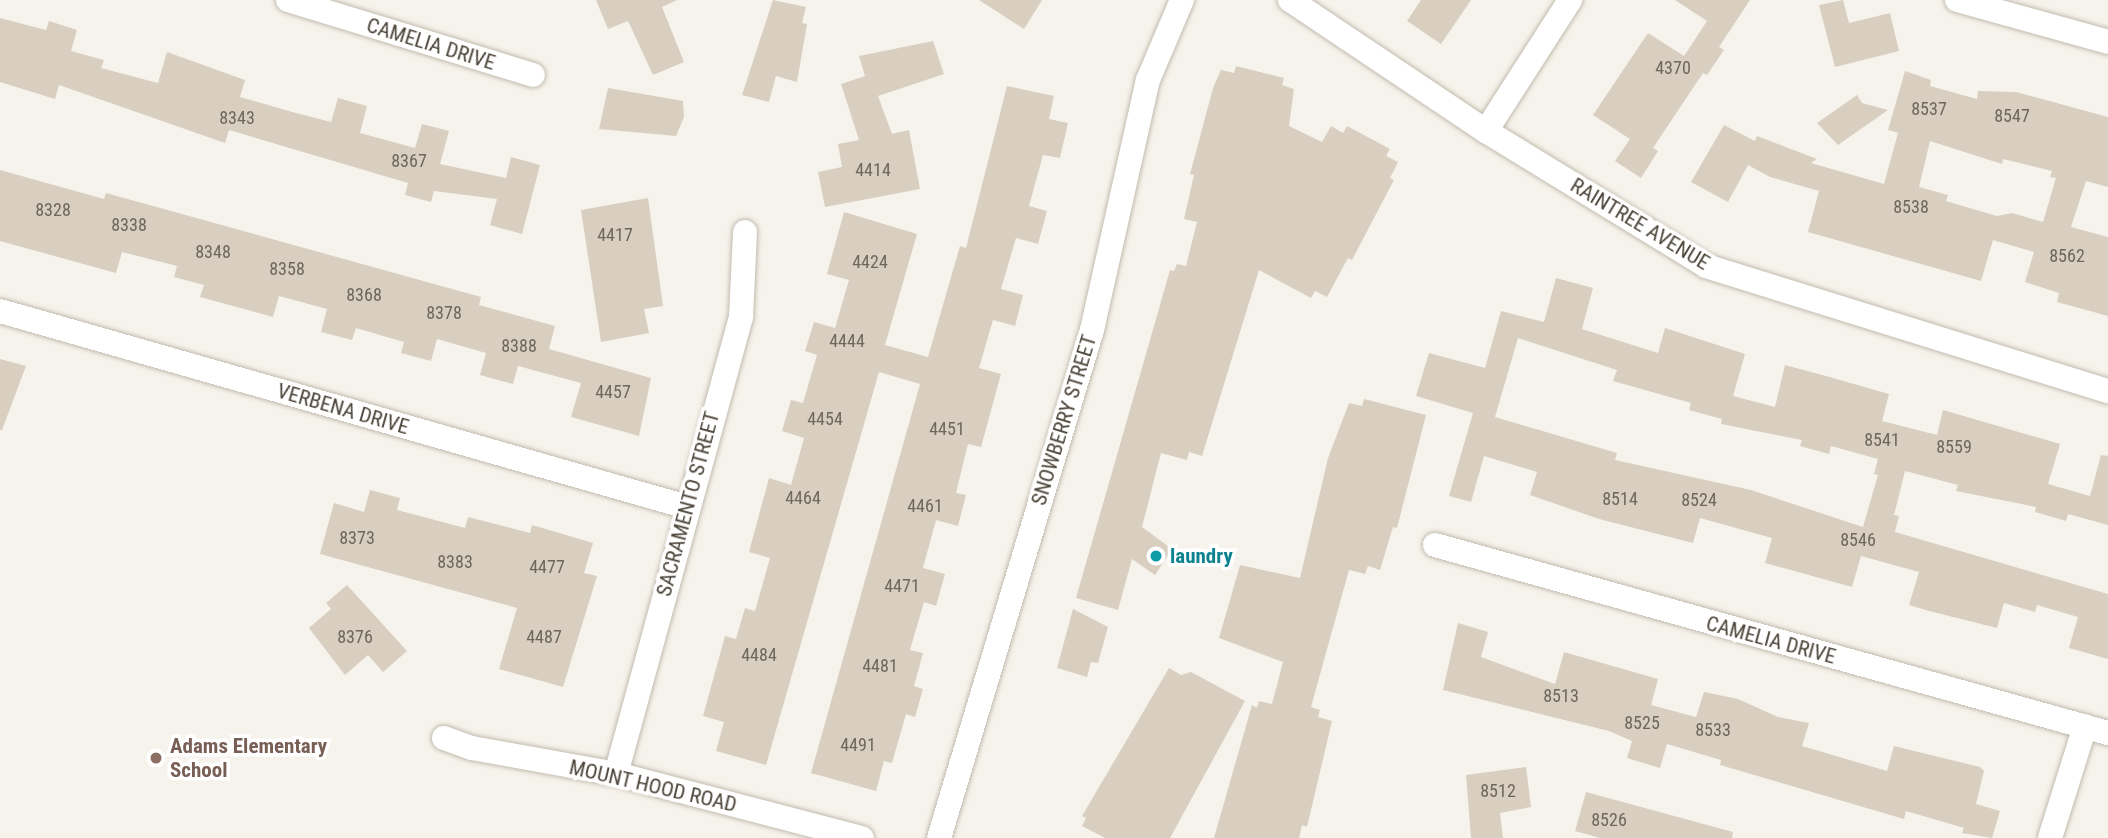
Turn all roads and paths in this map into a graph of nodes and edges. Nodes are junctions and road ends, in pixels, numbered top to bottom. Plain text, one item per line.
1 (288, 0) edge
2 (1182, 0) edge
3 (1290, 0) edge
4 (1570, 0) edge
5 (1957, 0) edge
6 (2108, 42) edge
7 (533, 75) dead end
8 (1486, 131) junction
9 (745, 232) dead end
10 (0, 311) edge
11 (2108, 391) edge
12 (687, 507) junction
13 (1435, 545) dead end
14 (2096, 729) edge
15 (444, 738) dead end
16 (616, 774) junction
17 (862, 838) edge
18 (939, 838) edge
19 (2050, 838) edge

1 - 7 street, CAMELIA DRIVE
2 - 18 street, SNOWBERRY STREET
3 - 8 street, RAINTREE AVENUE
4 - 8 street
5 - 6 street
8 - 11 street, RAINTREE AVENUE
9 - 12 street, SACRAMENTO STREET
10 - 12 street, VERBENA DRIVE
12 - 16 street, SACRAMENTO STREET
13 - 14 street, CAMELIA DRIVE
14 - 19 street
15 - 16 street, MOUNT HOOD ROAD
16 - 17 street, MOUNT HOOD ROAD

